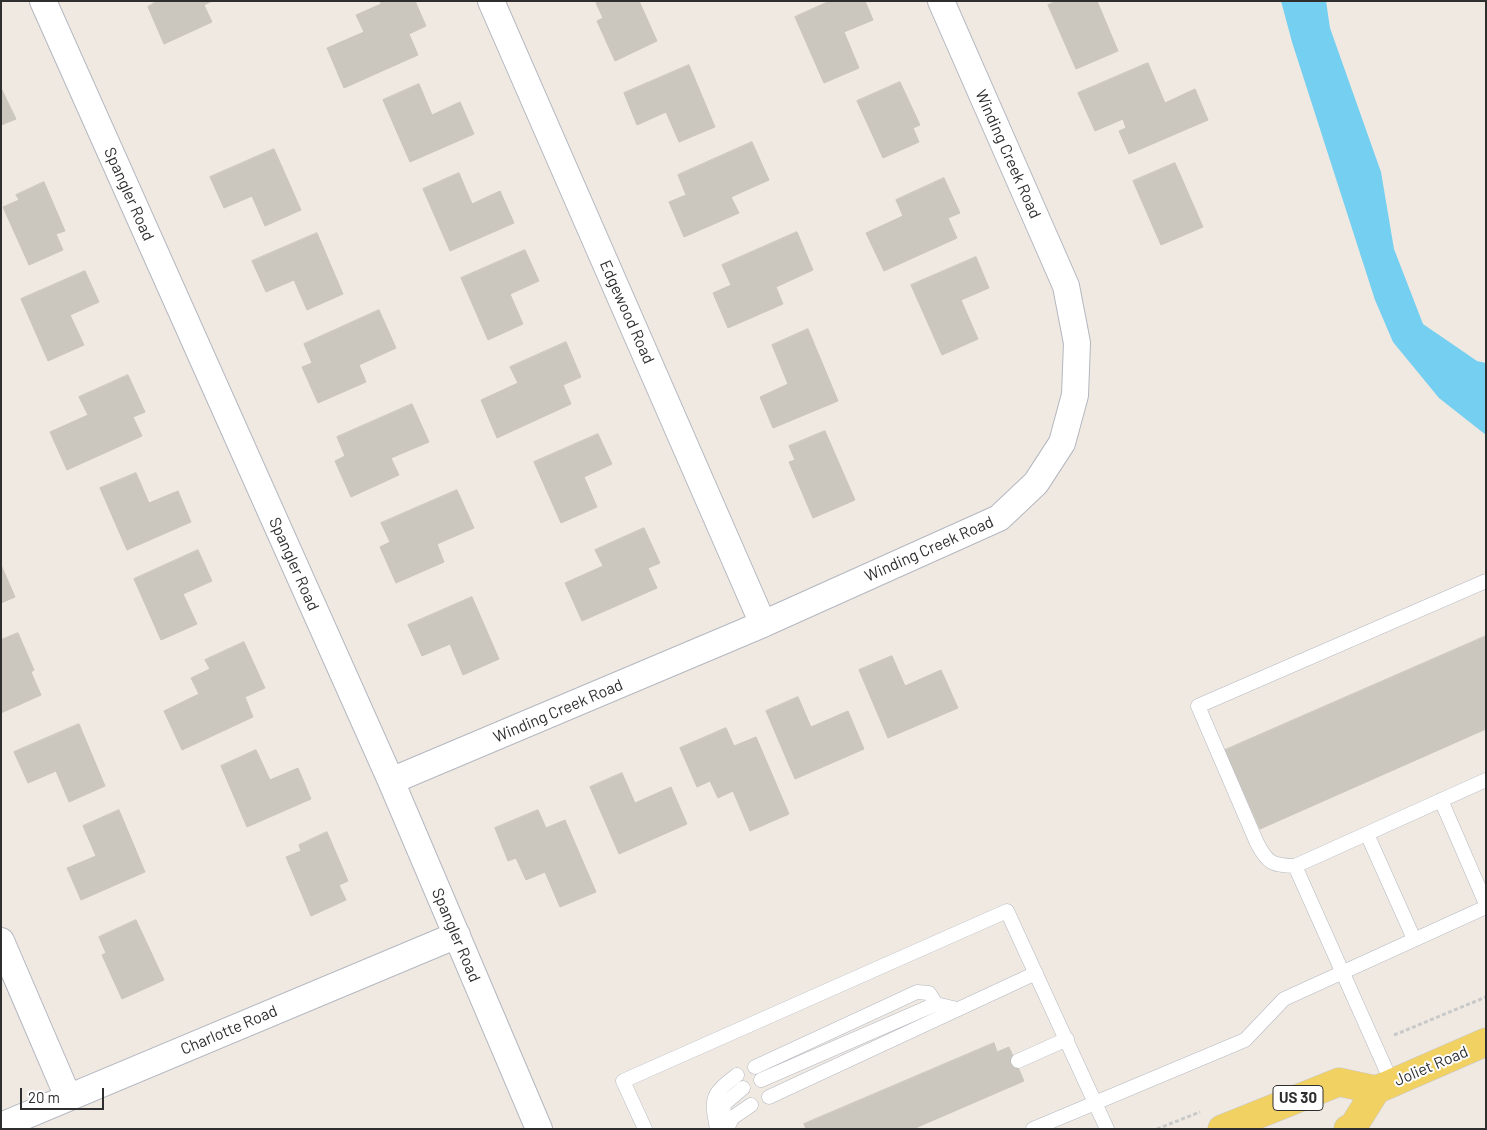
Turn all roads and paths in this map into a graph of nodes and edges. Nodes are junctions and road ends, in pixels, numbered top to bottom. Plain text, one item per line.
1 (43, 1) edge
2 (491, 1) edge
3 (941, 1) edge
4 (1486, 581) edge
5 (764, 624) junction
6 (1486, 780) edge
7 (391, 782) junction
8 (1441, 800) junction
9 (1367, 834) junction
10 (1295, 866) junction
11 (1486, 905) edge
12 (456, 935) junction
13 (1414, 939) junction
14 (1, 941) edge
15 (1342, 970) junction
16 (1036, 974) junction
17 (936, 1004) junction
18 (957, 1010) junction
19 (1067, 1039) junction
20 (1486, 1042) edge
21 (1018, 1061) dead end
22 (755, 1067) dead end
23 (737, 1075) dead end
24 (761, 1080) dead end
25 (1384, 1086) junction
26 (743, 1088) dead end
27 (769, 1097) dead end
28 (68, 1098) junction
29 (1095, 1102) junction
30 (751, 1105) dead end
31 (1, 1126) edge
32 (540, 1129) edge
33 (645, 1129) edge
34 (717, 1129) edge
35 (722, 1129) edge
36 (727, 1129) edge
37 (1033, 1129) edge
38 (1107, 1129) edge
39 (1222, 1129) edge
40 (1348, 1129) edge

1 - 7 street, Spangler Road
2 - 5 street, Edgewood Road
3 - 5 street, Winding Creek Road
4 - 10 lane
5 - 7 street, Winding Creek Road
6 - 8 lane
7 - 12 street, Spangler Road
8 - 9 lane
8 - 11 lane
9 - 10 lane
9 - 13 lane
10 - 15 lane
11 - 13 lane
12 - 28 street, Charlotte Road
12 - 32 street, Spangler Road
13 - 15 lane
14 - 28 street
15 - 25 lane
15 - 29 lane
16 - 18 lane
16 - 19 lane
16 - 33 lane
17 - 18 lane
17 - 22 lane
17 - 24 lane
18 - 27 lane
19 - 21 lane
19 - 29 lane
20 - 25 main road, Joliet Road
23 - 34 lane
25 - 39 main road, Joliet Road / US 30
25 - 40 main road, Joliet Road
26 - 35 lane
28 - 31 street, Charlotte Road
29 - 37 lane
29 - 38 lane
30 - 36 lane

